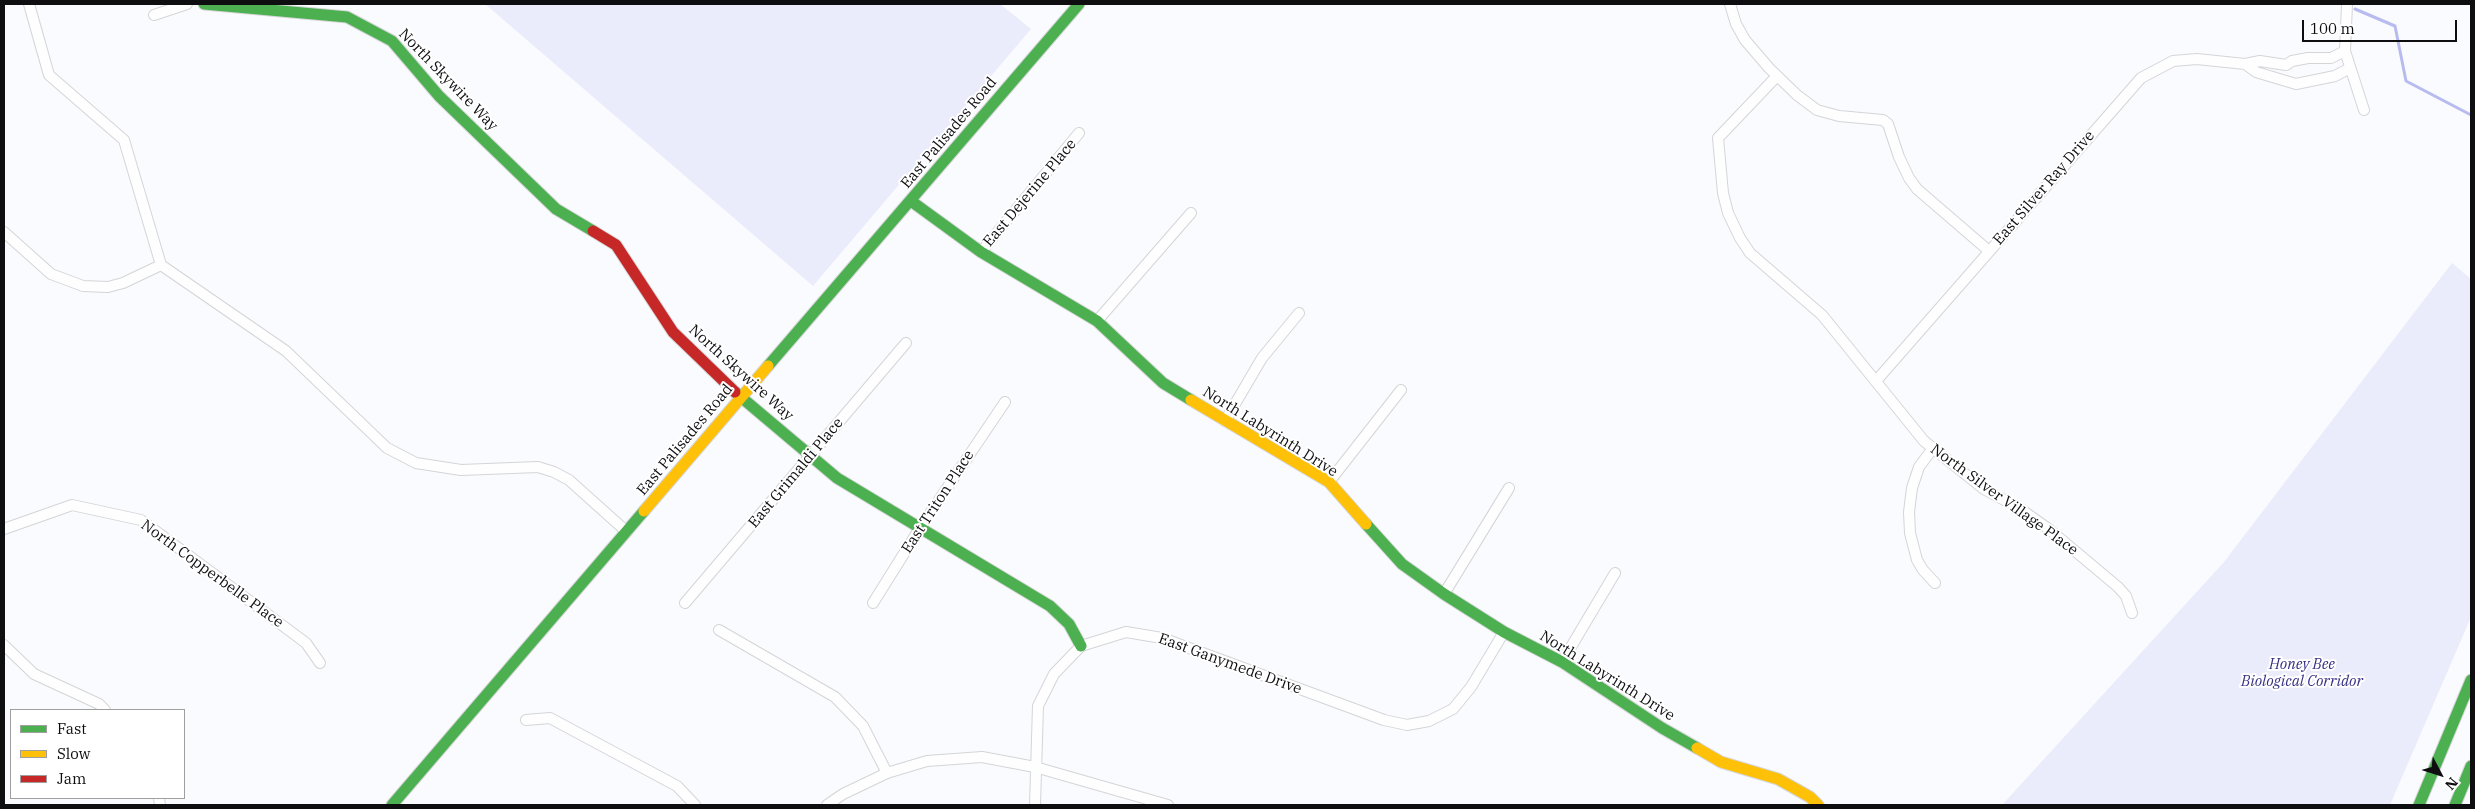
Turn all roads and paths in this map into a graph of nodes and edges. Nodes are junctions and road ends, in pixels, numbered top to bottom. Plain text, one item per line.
1 (29, 4) edge
2 (187, 4) edge
3 (204, 4) edge
4 (1079, 4) edge
5 (1730, 4) edge
6 (2347, 4) edge
7 (154, 15) dead end
8 (2345, 50) junction
9 (2245, 64) junction
10 (2350, 68) junction
11 (1777, 76) junction
12 (2364, 110) dead end
13 (1079, 133) dead end
14 (911, 201) junction
15 (1191, 213) dead end
16 (4, 232) edge
17 (1989, 250) junction
18 (981, 252) junction
19 (161, 265) junction
20 (1299, 313) dead end
21 (1097, 322) junction
22 (906, 343) dead end
23 (1876, 381) junction
24 (1401, 390) dead end
25 (740, 398) junction
26 (1005, 402) dead end
27 (1225, 421) junction
28 (1933, 448) junction
29 (810, 456) junction
30 (1329, 482) junction
31 (1509, 488) dead end
32 (920, 528) junction
33 (4, 529) edge
34 (627, 532) junction
35 (1615, 573) dead end
36 (1935, 583) dead end
37 (1444, 594) junction
38 (685, 603) dead end
39 (873, 603) dead end
40 (2132, 613) dead end
41 (719, 630) dead end
42 (1504, 632) junction
43 (4, 645) edge
44 (1081, 646) junction
45 (1562, 662) junction
46 (320, 663) dead end
47 (2471, 680) edge
48 (104, 709) edge
49 (526, 720) dead end
50 (1035, 766) junction
51 (2471, 766) edge
52 (887, 773) junction
53 (392, 805) edge
54 (695, 805) edge
55 (828, 805) edge
56 (1035, 805) edge
57 (1168, 805) edge
58 (1818, 805) edge
59 (2419, 805) edge
60 (2455, 805) edge

1 - 19 street
2 - 7 street
3 - 25 street, North Skywire Way
4 - 14 street, East Palisades Road
5 - 11 street
6 - 8 street
8 - 9 street, East Silver Ray Drive
8 - 10 street
9 - 10 street, East Silver Ray Drive
9 - 17 street, East Silver Ray Drive
10 - 12 street
11 - 17 street
11 - 23 street, North Silver Village Place
13 - 18 street, East Dejerine Place
14 - 18 street, North Labyrinth Drive
14 - 25 street, East Palisades Road
15 - 21 street
16 - 19 street
17 - 23 street, East Silver Ray Drive
18 - 21 street, North Labyrinth Drive
19 - 34 street
20 - 27 street
21 - 27 street, North Labyrinth Drive
22 - 29 street, East Grimaldi Place
23 - 28 street, North Silver Village Place
24 - 30 street
25 - 29 street, North Skywire Way
25 - 34 street, East Palisades Road
26 - 32 street, East Triton Place
27 - 30 street, North Labyrinth Drive
28 - 36 street
28 - 40 street, North Silver Village Place
29 - 32 street, North Skywire Way
29 - 38 street, East Grimaldi Place
30 - 37 street, North Labyrinth Drive
31 - 37 street
32 - 39 street, East Triton Place
32 - 44 street, North Skywire Way
33 - 46 street, North Copperbelle Place
34 - 53 street, East Palisades Road
35 - 45 street
37 - 42 street, North Labyrinth Drive
41 - 52 street
42 - 44 street, East Ganymede Drive
42 - 45 street, North Labyrinth Drive
43 - 48 street
44 - 50 street, East Ganymede Drive
45 - 58 street, North Labyrinth Drive
47 - 59 street
49 - 54 street
50 - 52 street
50 - 56 street, East Ganymede Drive
50 - 57 street
51 - 60 street
52 - 55 street

